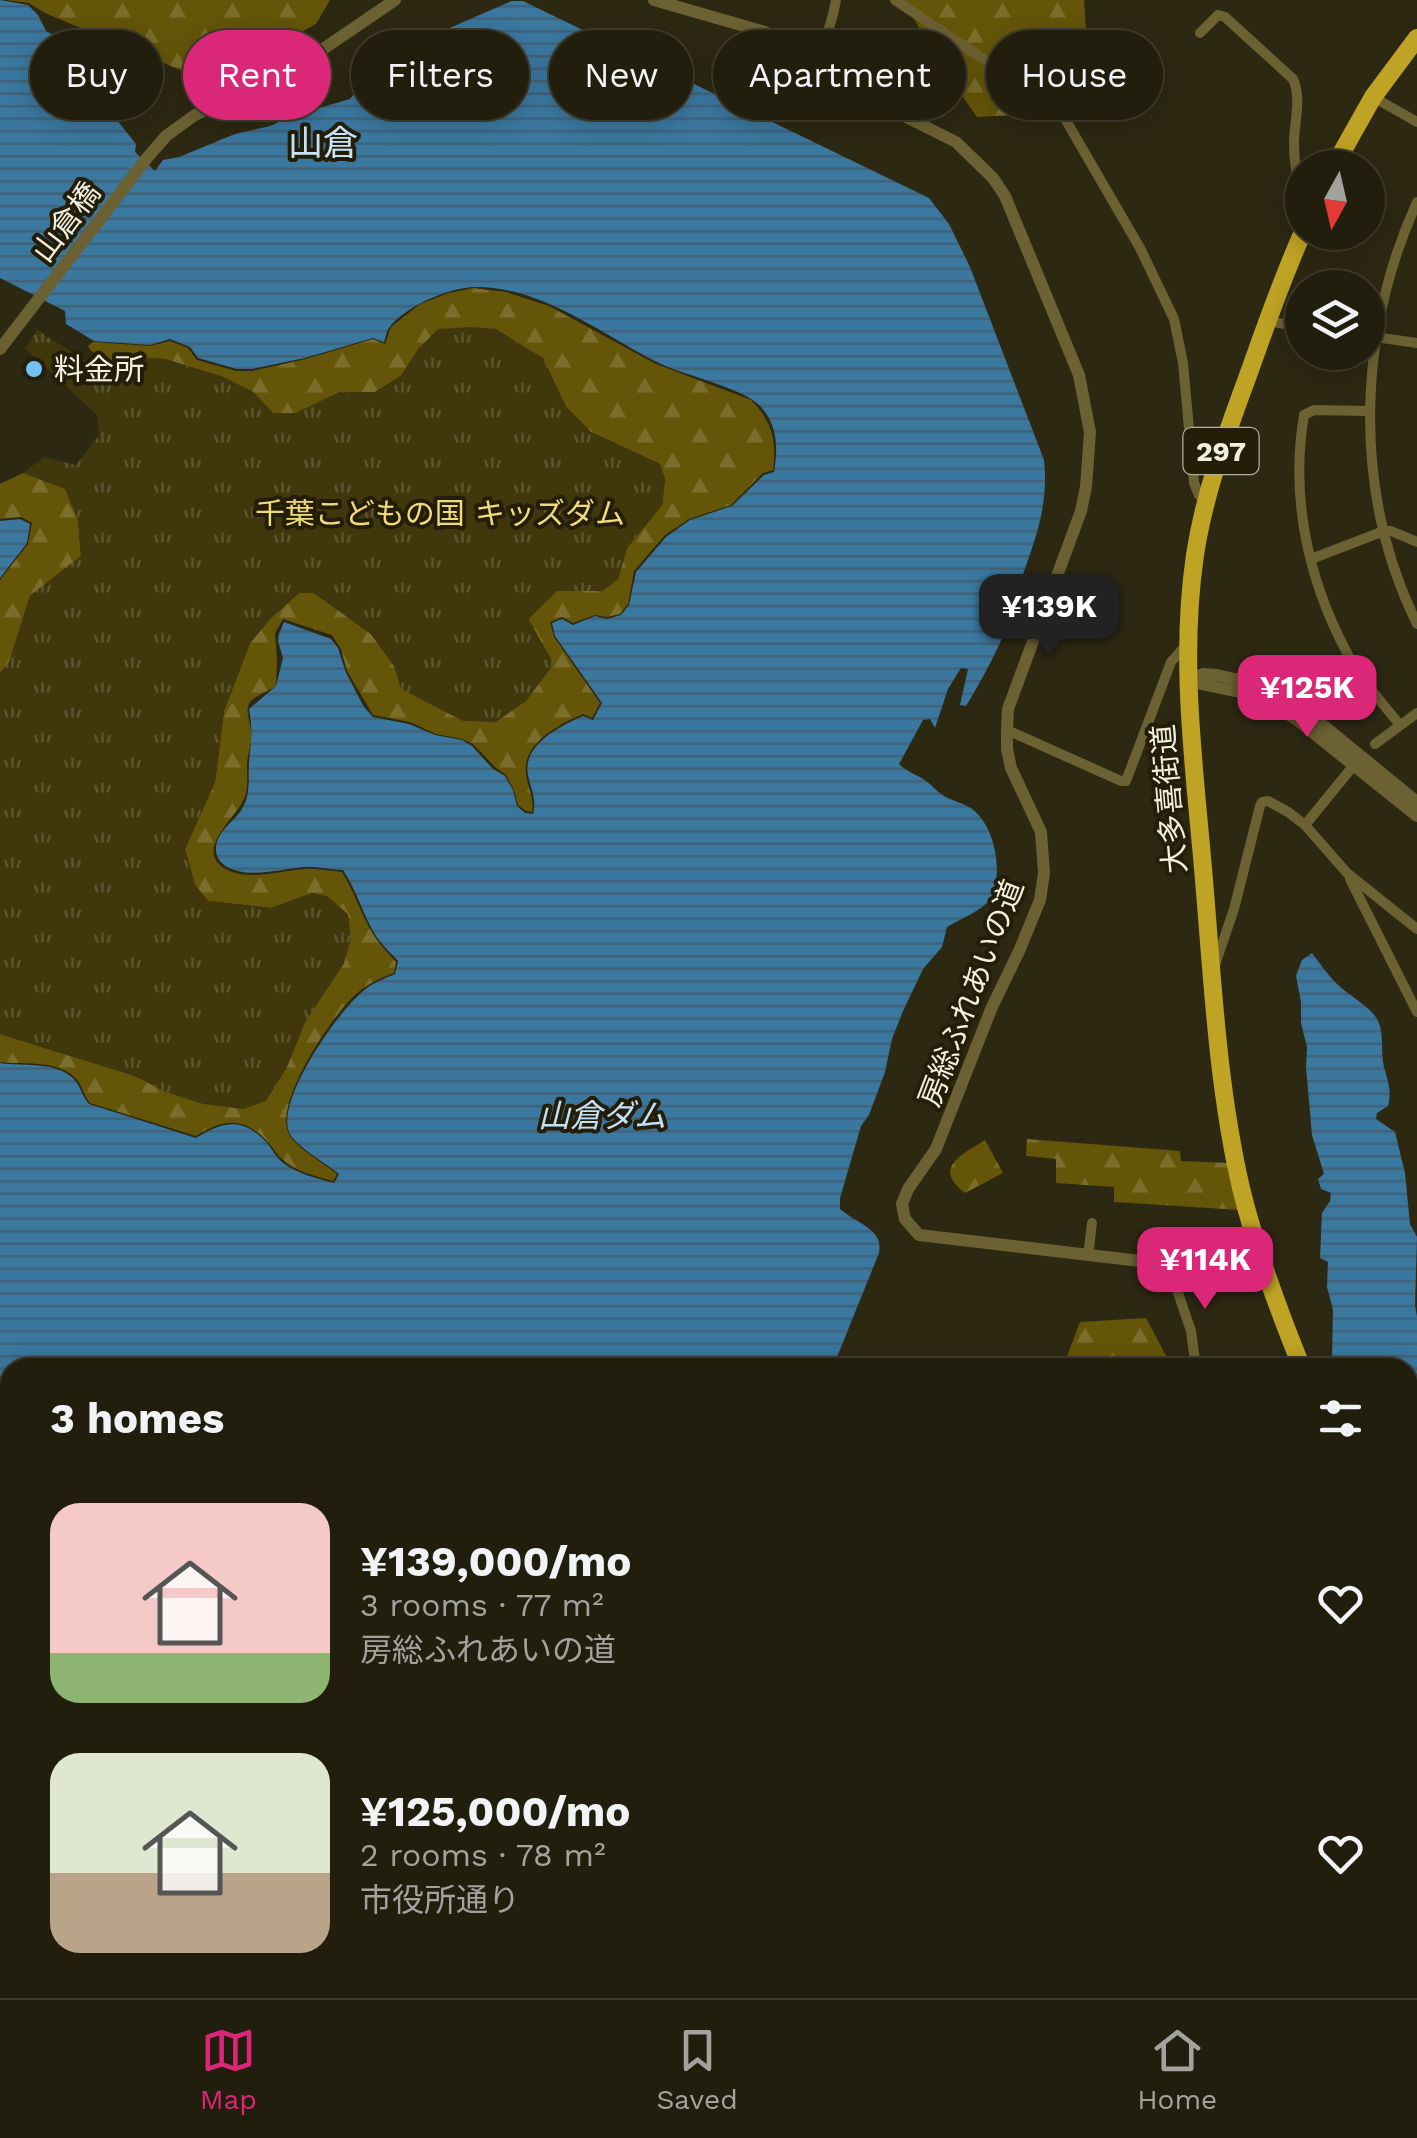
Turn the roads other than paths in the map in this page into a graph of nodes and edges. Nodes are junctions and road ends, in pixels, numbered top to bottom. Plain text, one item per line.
1 (395, 0) edge
2 (654, 0) edge
3 (836, 0) edge
4 (895, 0) edge
5 (758, 30) edge
6 (828, 30) edge
7 (1200, 33) dead end
8 (1417, 38) edge
9 (1373, 97) junction
10 (912, 120) edge
11 (1417, 122) edge
12 (1294, 150) edge
13 (1344, 150) edge
14 (1417, 202) edge
15 (1296, 250) edge
16 (1385, 288) edge
17 (1267, 321) junction
18 (1285, 324) edge
19 (1385, 339) edge
20 (1417, 343) edge
21 (1, 346) edge
22 (1370, 370) edge
23 (1369, 411) junction
24 (1205, 502) junction
25 (1384, 532) junction
26 (1417, 542) edge
27 (1311, 559) junction
28 (1417, 624) edge
29 (1187, 644) junction
30 (1187, 681) junction
31 (1417, 713) edge
32 (1398, 724) junction
33 (1007, 730) junction
34 (1375, 744) dead end
35 (1354, 765) junction
36 (1417, 802) edge
37 (1417, 816) edge
38 (1305, 825) junction
39 (1347, 873) junction
40 (1417, 929) edge
41 (1212, 973) junction
42 (1417, 1012) edge
43 (1092, 1223) dead end
44 (1257, 1248) junction
45 (1088, 1256) junction
46 (1170, 1264) junction
47 (1194, 1358) edge
48 (1298, 1358) edge

1 - 21 street, 山倉橋
2 - 5 street, 房総ふれあいの道
3 - 6 street
4 - 24 street
7 - 12 street
8 - 9 highway
9 - 11 street
9 - 13 highway
10 - 33 street, 房総ふれあいの道
14 - 16 street
15 - 17 highway, 大多喜街道 / 297
17 - 18 street
17 - 24 highway, 大多喜街道 / 297
19 - 20 street
22 - 23 street
23 - 25 street
23 - 27 street
24 - 29 highway, 大多喜街道 / 297
25 - 26 street
25 - 27 street
25 - 28 street
27 - 32 street
29 - 30 highway, 大多喜街道 / 297
29 - 33 street
30 - 35 street
30 - 36 street
30 - 41 highway, 大多喜街道 / 297
31 - 32 street
32 - 34 street
33 - 45 street, 房総ふれあいの道
35 - 37 street
35 - 38 street
38 - 39 street
38 - 41 street
39 - 40 street
39 - 42 street
41 - 44 highway, 大多喜街道 / 297
43 - 45 street
44 - 46 street, 房総ふれあいの道
44 - 48 highway, 大多喜街道 / 297
45 - 46 street, 房総ふれあいの道
46 - 47 street

